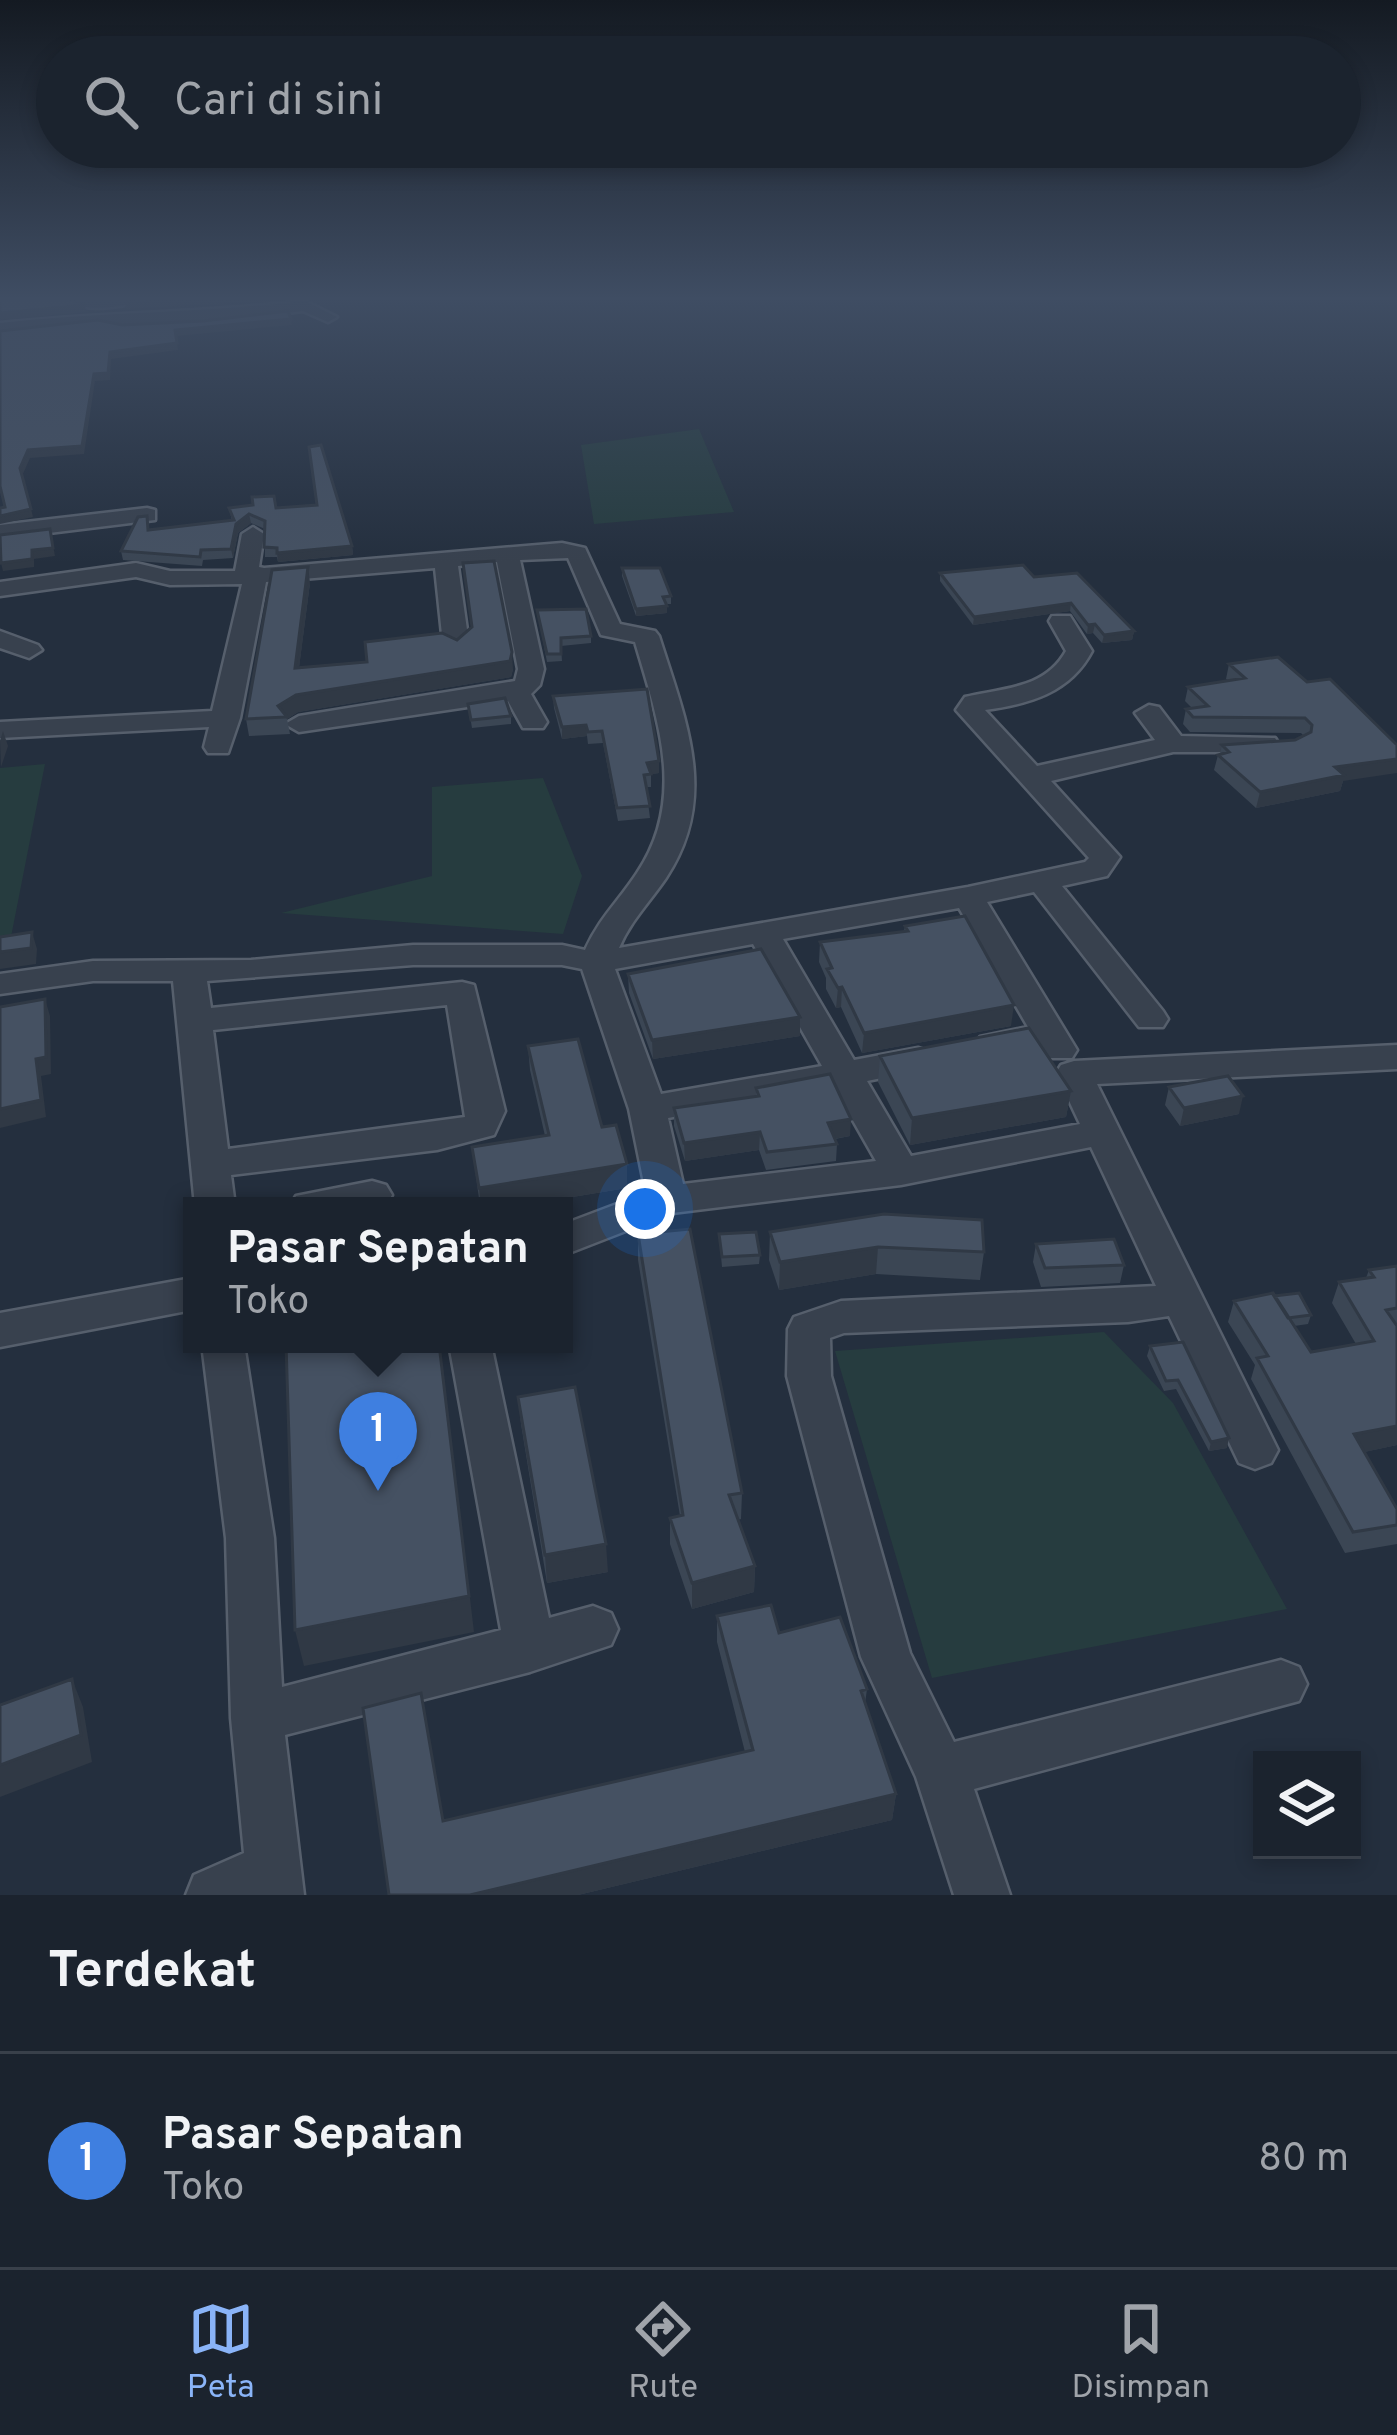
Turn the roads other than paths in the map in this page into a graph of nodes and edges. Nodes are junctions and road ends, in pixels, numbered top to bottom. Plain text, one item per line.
1 (147, 515) edge
2 (0, 532) edge
3 (253, 534) dead end
4 (508, 557) junction
5 (446, 562) junction
6 (251, 573) junction
7 (0, 589) edge
8 (1061, 621) dead end
9 (0, 640) edge
10 (456, 644) edge
11 (29, 650) dead end
12 (517, 692) junction
13 (1149, 713) dead end
14 (226, 718) junction
15 (533, 722) dead end
16 (299, 724) dead end
17 (0, 730) edge
18 (1291, 742) edge
19 (1173, 744) junction
20 (218, 747) dead end
21 (1033, 776) junction
22 (1042, 881) junction
23 (968, 897) junction
24 (762, 932) junction
25 (596, 962) junction
26 (189, 970) junction
27 (0, 983) edge
28 (1151, 1019) dead end
29 (191, 1021) junction
30 (1050, 1034) junction
31 (1397, 1057) edge
32 (1074, 1073) junction
33 (845, 1075) junction
34 (648, 1109) junction
35 (1104, 1132) junction
36 (207, 1166) junction
37 (901, 1171) junction
38 (372, 1196) dead end
39 (213, 1197) edge
40 (366, 1197) edge
41 (667, 1199) junction
42 (573, 1236) edge
43 (183, 1296) edge
44 (1181, 1298) junction
45 (0, 1330) edge
46 (224, 1353) edge
47 (472, 1353) edge
48 (1255, 1450) dead end
49 (593, 1629) dead end
50 (530, 1649) junction
51 (1281, 1684) dead end
52 (257, 1718) junction
53 (941, 1772) junction
54 (275, 1882) edge
55 (214, 1895) edge
56 (982, 1895) edge

1 - 2 street
3 - 6 street
4 - 5 street
4 - 12 street
4 - 25 street
5 - 6 street
5 - 10 street
6 - 7 street
6 - 14 street
8 - 21 street
9 - 11 street
12 - 15 street
12 - 16 street
13 - 19 street
14 - 17 street
14 - 20 street
18 - 19 street
19 - 21 street
21 - 22 street
22 - 23 street
22 - 28 street
23 - 24 street
23 - 30 street
24 - 25 street
24 - 33 street
25 - 26 street
25 - 34 street
26 - 27 street
26 - 29 street
29 - 36 street
29 - 36 street
30 - 32 street
30 - 33 street
31 - 32 street
32 - 35 street
33 - 34 street
33 - 37 street
34 - 41 street
35 - 37 street
35 - 44 street
36 - 39 street
37 - 41 street
38 - 40 street
41 - 42 street
43 - 45 street
44 - 48 street
44 - 53 street
46 - 52 street
47 - 50 street
49 - 50 street
50 - 52 street
51 - 53 street
52 - 54 street
53 - 56 street
54 - 55 street

